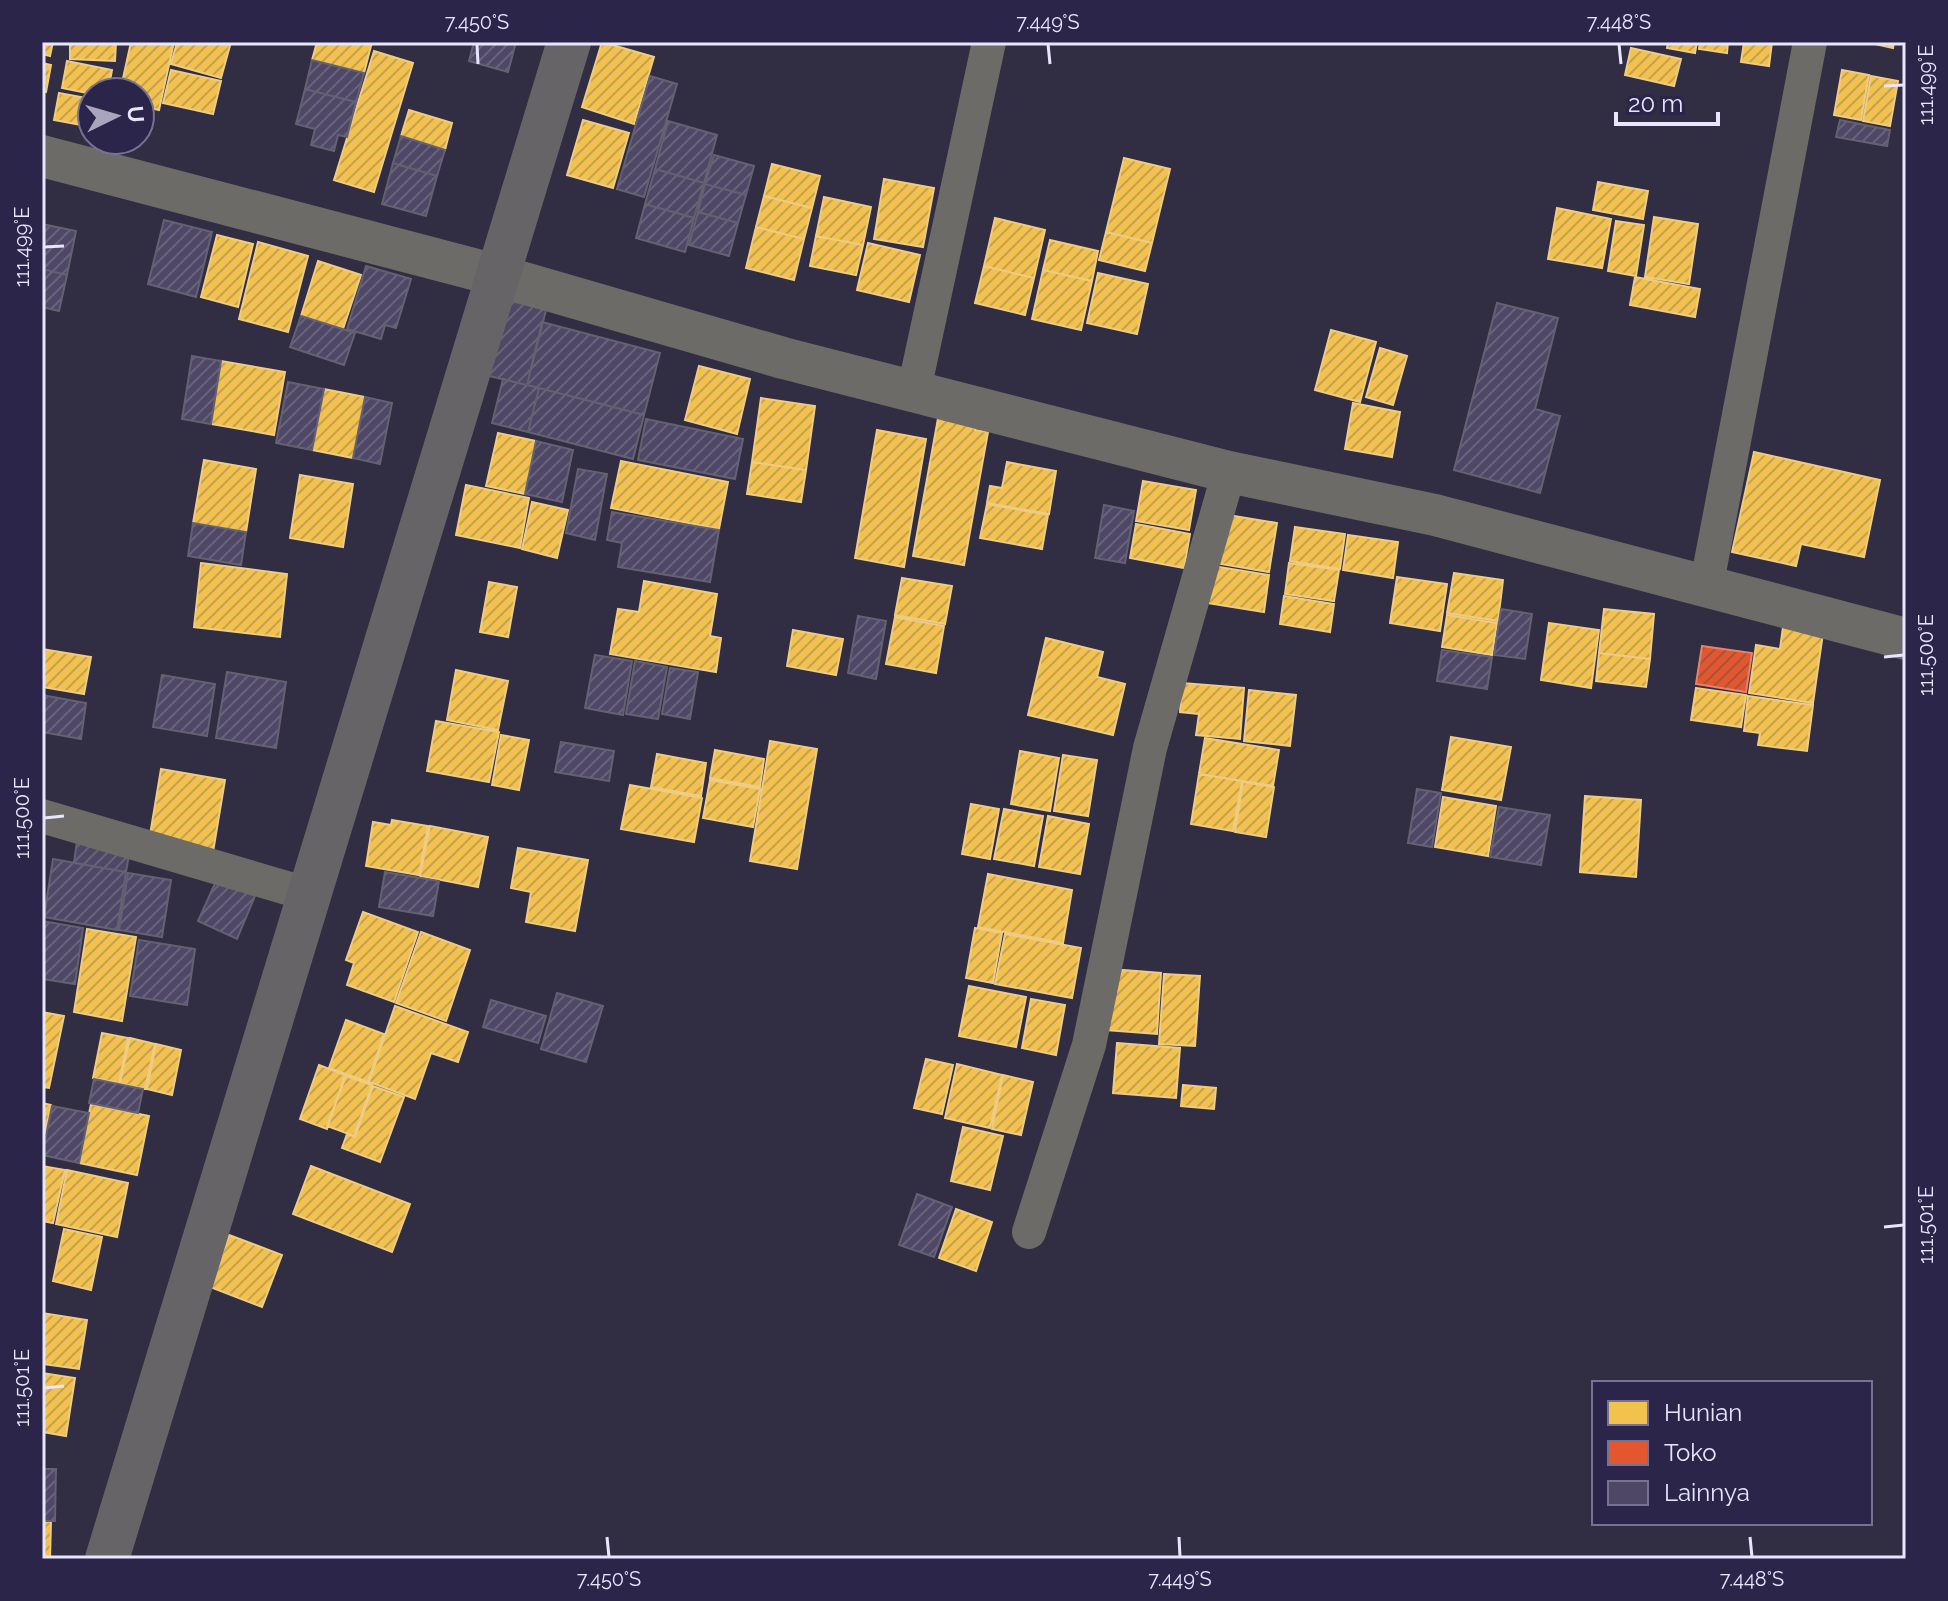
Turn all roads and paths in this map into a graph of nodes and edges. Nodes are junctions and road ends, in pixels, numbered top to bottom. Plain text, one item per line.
1 (569, 42) edge
2 (989, 42) edge
3 (1810, 42) edge
4 (42, 156) edge
5 (496, 275) junction
6 (914, 390) junction
7 (1229, 472) junction
8 (1706, 588) junction
9 (1906, 639) edge
10 (42, 816) edge
11 (307, 894) junction
12 (1029, 1232) dead end
13 (107, 1559) edge

1 - 5 main road
2 - 6 street
3 - 8 street
4 - 5 street
5 - 6 street
5 - 11 main road
6 - 7 street
7 - 8 street
7 - 12 street
8 - 9 street
10 - 11 street
11 - 13 main road

